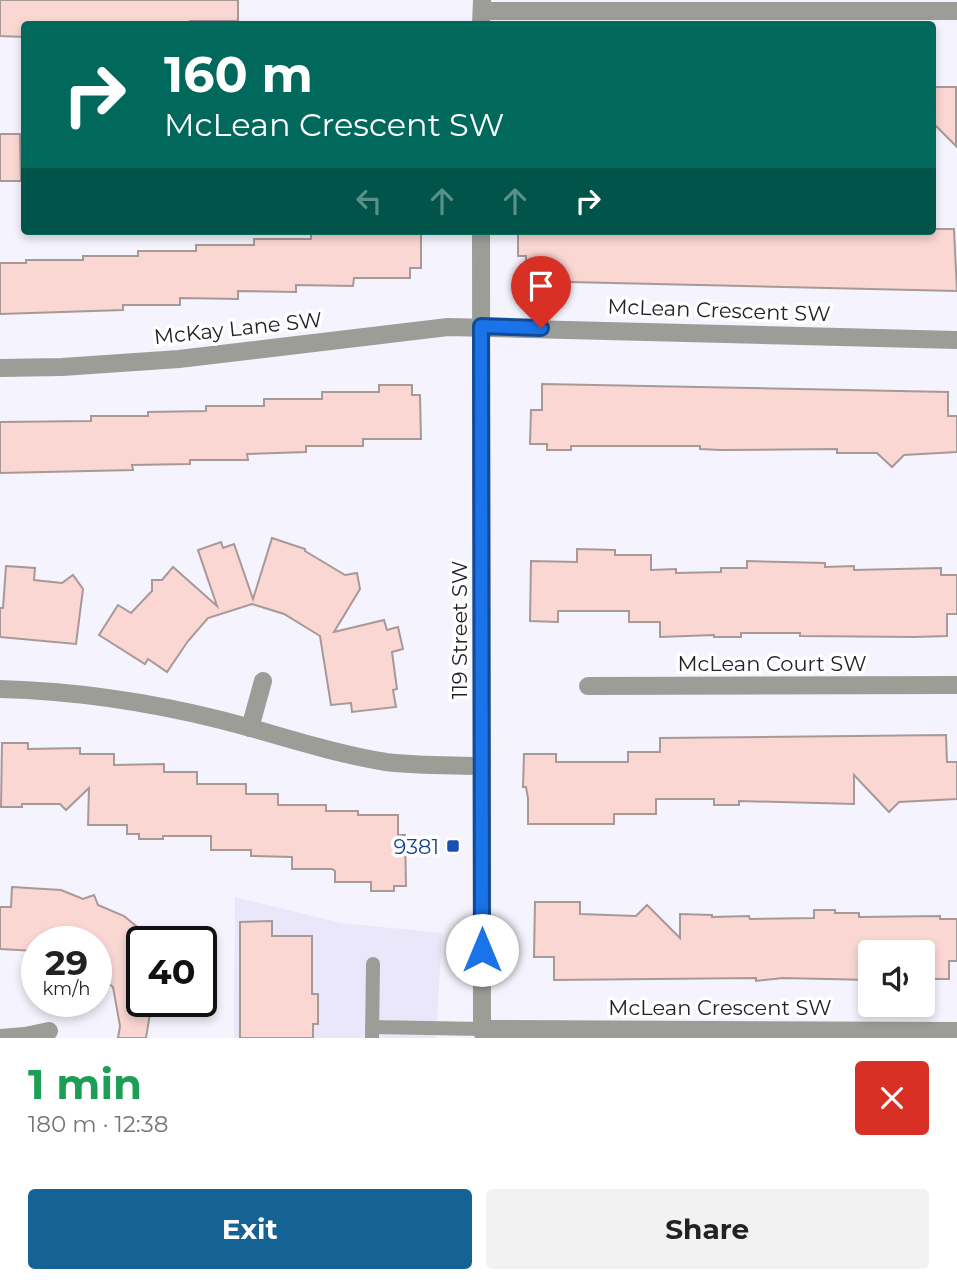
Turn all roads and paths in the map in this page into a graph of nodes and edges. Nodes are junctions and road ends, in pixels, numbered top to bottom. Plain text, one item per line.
1 (957, 11) edge
2 (482, 12) edge
3 (481, 235) edge
4 (481, 326) junction
5 (957, 340) edge
6 (0, 368) edge
7 (263, 681) dead end
8 (957, 685) edge
9 (588, 686) dead end
10 (0, 689) edge
11 (250, 728) junction
12 (482, 766) junction
13 (373, 964) dead end
14 (49, 1031) dead end
15 (957, 1031) edge
16 (372, 1032) edge
17 (482, 1035) edge
18 (0, 1038) edge

1 - 2 street
3 - 4 street, 119 Street SW
4 - 5 street, McLean Crescent SW
4 - 6 street, McKay Lane SW
4 - 12 street, 119 Street SW
7 - 11 street
8 - 9 street, McLean Court SW
10 - 11 street
11 - 12 street
12 - 17 street, 119 Street SW
13 - 16 lane
14 - 18 street
15 - 17 street, McLean Crescent SW
16 - 17 lane

